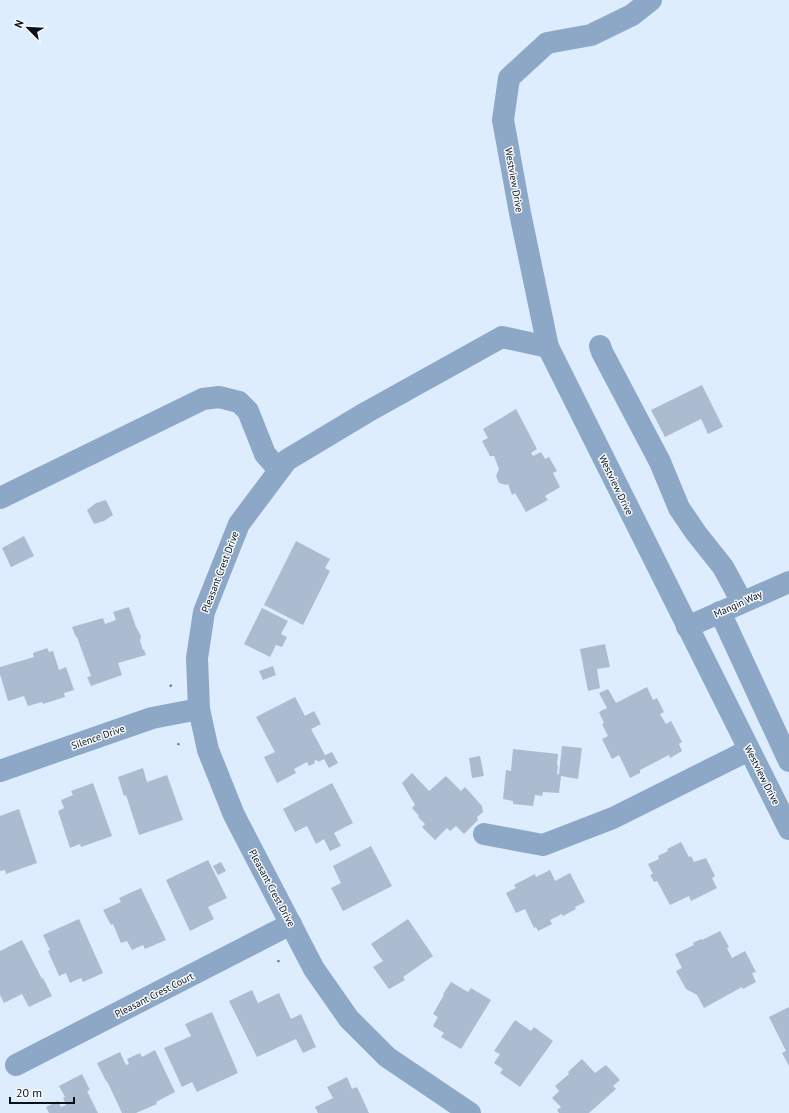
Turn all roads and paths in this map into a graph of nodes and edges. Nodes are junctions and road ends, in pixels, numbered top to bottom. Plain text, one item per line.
1 (651, 0) edge
2 (600, 346) dead end
3 (548, 347) junction
4 (280, 470) junction
5 (0, 498) edge
6 (789, 582) edge
7 (742, 602) junction
8 (720, 612) junction
9 (687, 627) junction
10 (198, 709) junction
11 (749, 750) junction
12 (789, 761) edge
13 (0, 771) edge
14 (789, 829) edge
15 (484, 834) dead end
16 (291, 924) junction
17 (16, 1065) dead end
18 (462, 1111) edge

1 - 3 street, Westview Drive
2 - 7 street
3 - 4 street, Pleasant Crest Drive
3 - 9 street, Westview Drive
4 - 5 street
4 - 10 street, Pleasant Crest Drive
6 - 7 street, Mangin Way
7 - 8 street, Mangin Way
8 - 9 street, Mangin Way
8 - 12 street
9 - 11 street, Westview Drive
10 - 13 street, Silence Drive
10 - 16 street, Pleasant Crest Drive
11 - 14 street, Westview Drive
11 - 15 street
16 - 17 street, Pleasant Crest Court
16 - 18 street, Pleasant Crest Drive

